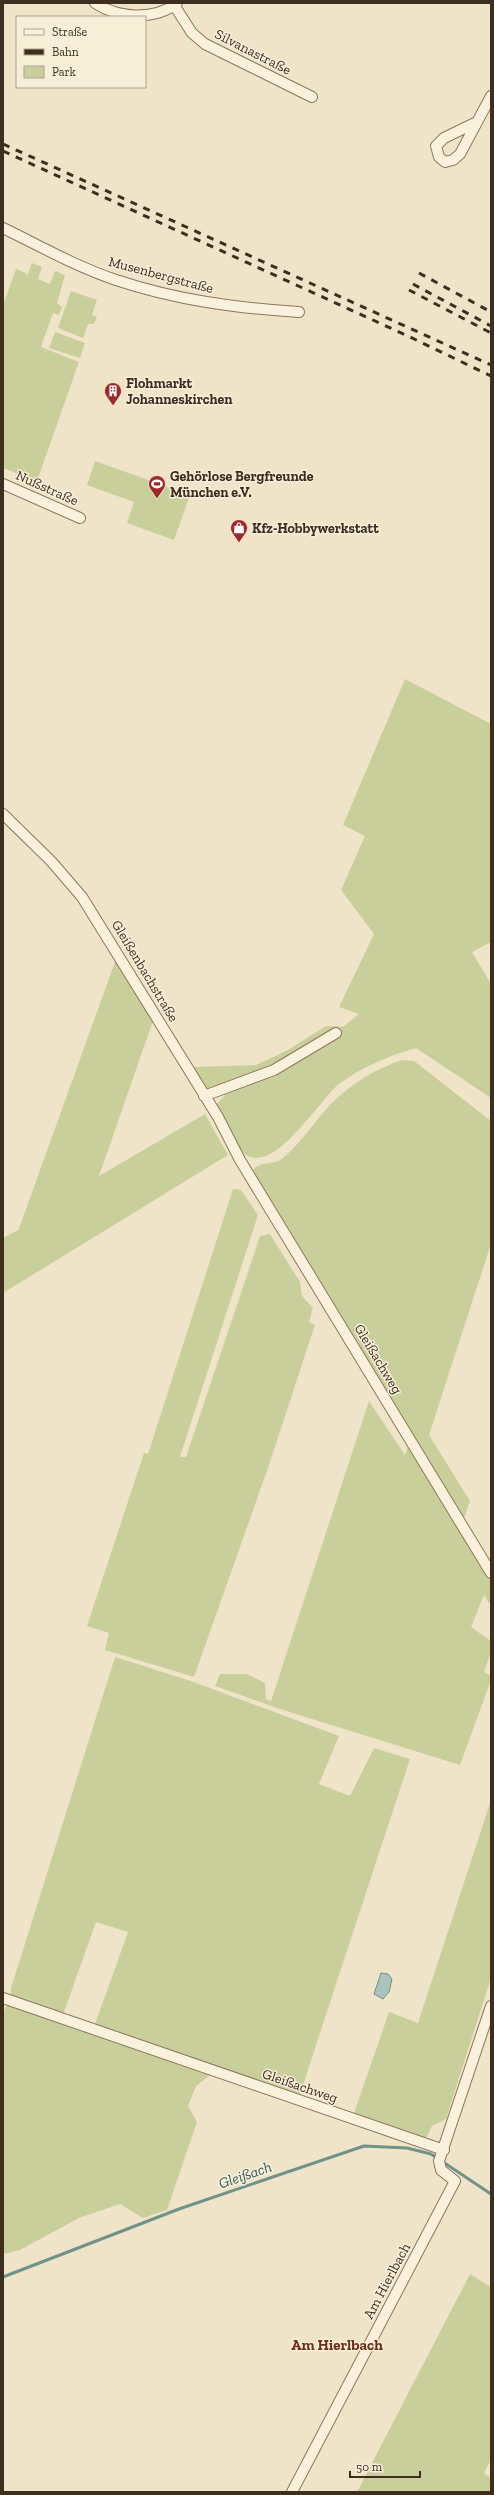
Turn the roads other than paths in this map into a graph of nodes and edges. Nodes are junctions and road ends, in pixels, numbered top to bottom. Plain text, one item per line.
1 (95, 3) edge
2 (176, 4) edge
3 (312, 96) dead end
4 (491, 96) edge
5 (477, 122) dead end
6 (3, 228) edge
7 (299, 312) dead end
8 (3, 484) edge
9 (80, 518) dead end
10 (3, 814) edge
11 (336, 1032) dead end
12 (204, 1096) junction
13 (240, 1160) joint
14 (491, 1573) edge
15 (3, 1998) edge
16 (491, 2006) edge
17 (441, 2156) junction
18 (292, 2492) edge

1 - 2 street
2 - 3 street, Silvanastraße
4 - 5 street
6 - 7 street, Musenbergstraße
8 - 9 street, Nußstraße
10 - 12 street, Gleißenbachstraße
11 - 12 street
12 - 13 street, Gleißenbachstraße
13 - 14 street, Gleißachweg
15 - 17 street, Gleißachweg
16 - 17 street
17 - 18 street, Am Hierlbach

